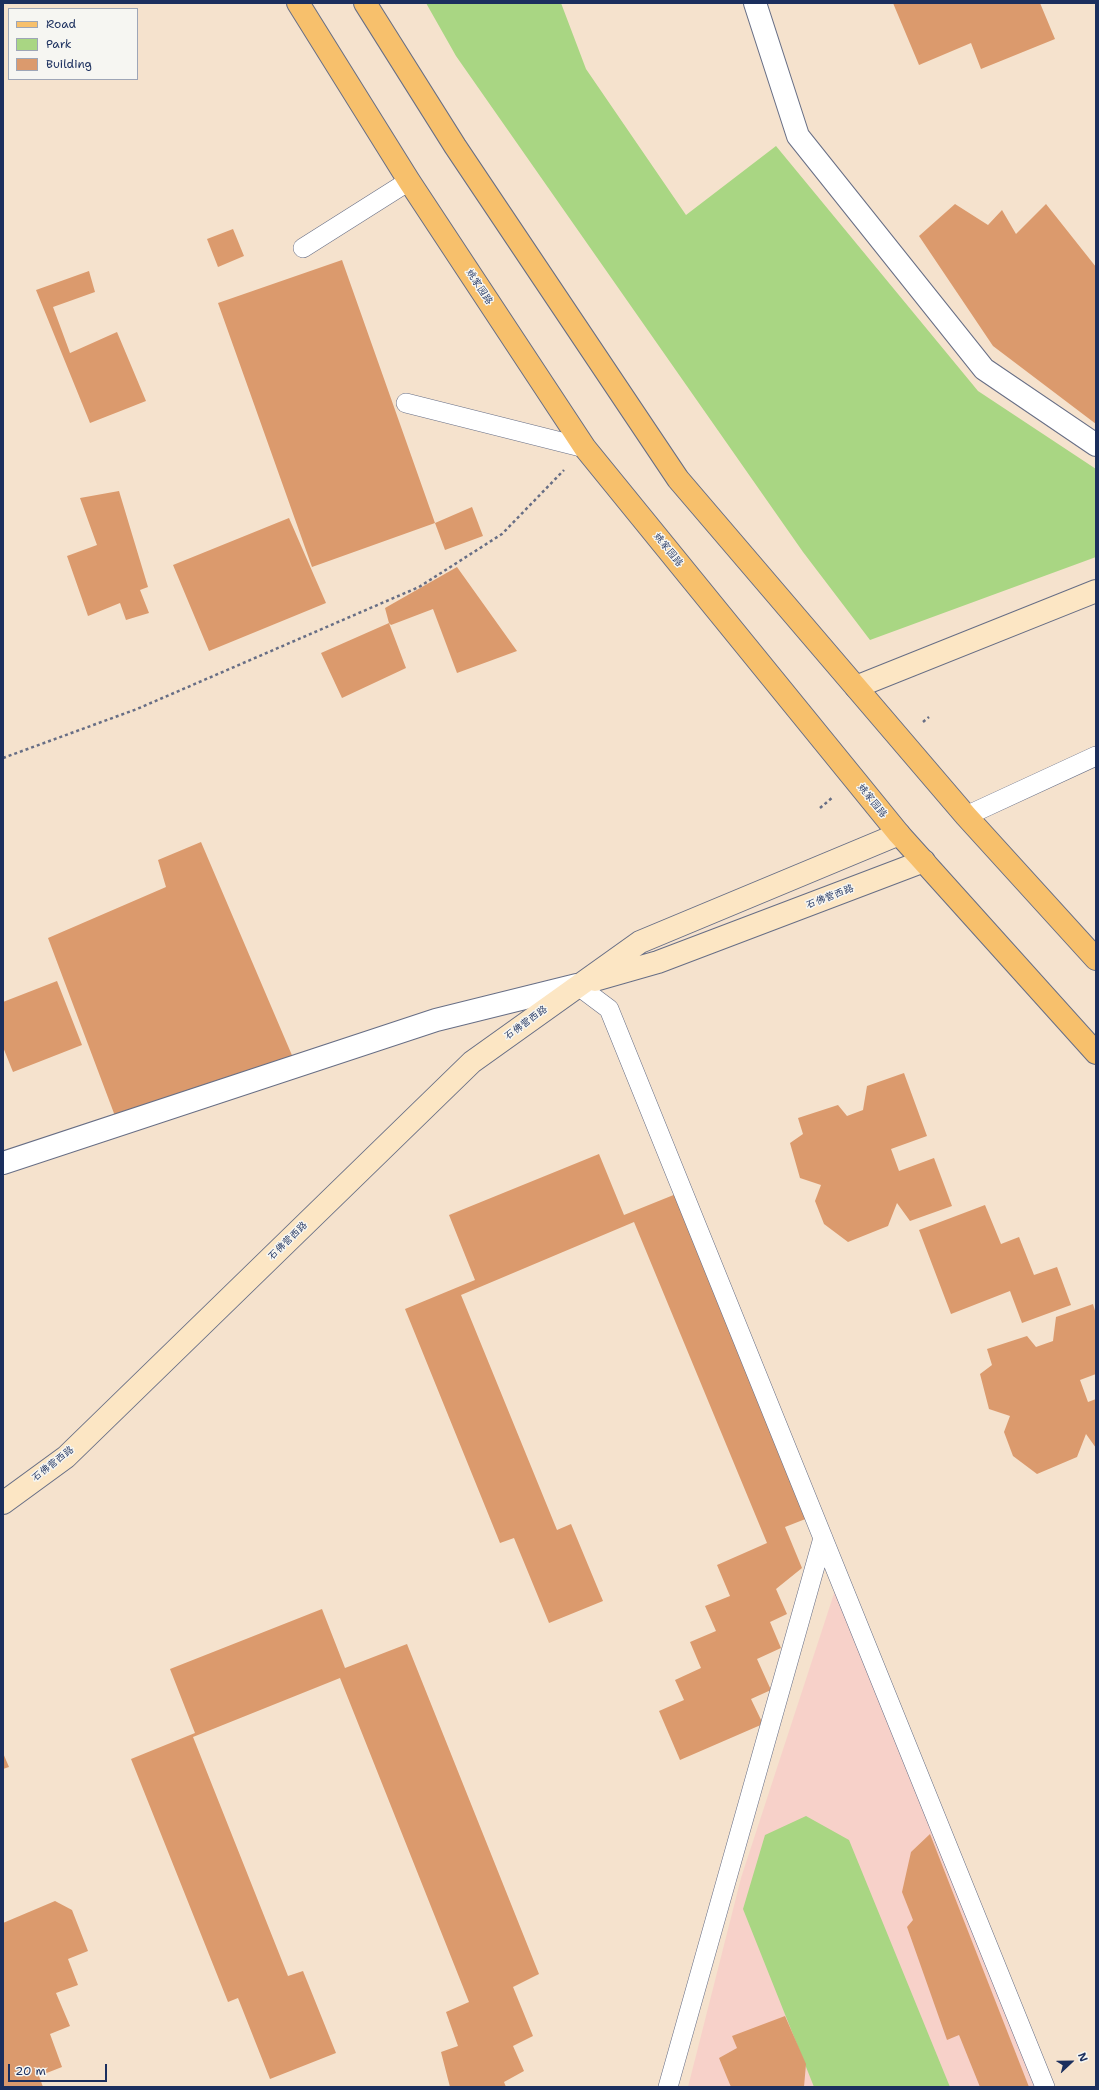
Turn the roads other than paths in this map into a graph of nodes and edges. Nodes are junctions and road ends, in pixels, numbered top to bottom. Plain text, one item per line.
1 (298, 3) edge
2 (365, 3) edge
3 (755, 3) edge
4 (409, 181) junction
5 (303, 248) dead end
6 (406, 403) dead end
7 (1096, 445) edge
8 (585, 448) junction
9 (1096, 591) edge
10 (856, 687) junction
11 (1096, 756) edge
12 (966, 816) junction
13 (899, 834) junction
14 (924, 861) junction
15 (1096, 959) edge
16 (577, 986) junction
17 (1096, 1054) edge
18 (3, 1163) edge
19 (3, 1502) edge
20 (823, 1538) junction
21 (668, 2087) edge
22 (1045, 2087) edge

1 - 4 main road, 姚家园路
2 - 10 main road
3 - 7 street
4 - 5 lane
4 - 8 main road, 姚家园路
6 - 8 lane
8 - 13 main road, 姚家园路
9 - 10 street
10 - 12 main road
11 - 12 lane
12 - 15 main road
13 - 14 main road, 姚家园路
13 - 16 street, 石佛营西路
14 - 16 street, 石佛营西路
14 - 17 main road, 姚家园路
16 - 18 street
16 - 19 street, 石佛营西路
16 - 20 lane
20 - 21 lane
20 - 22 lane

